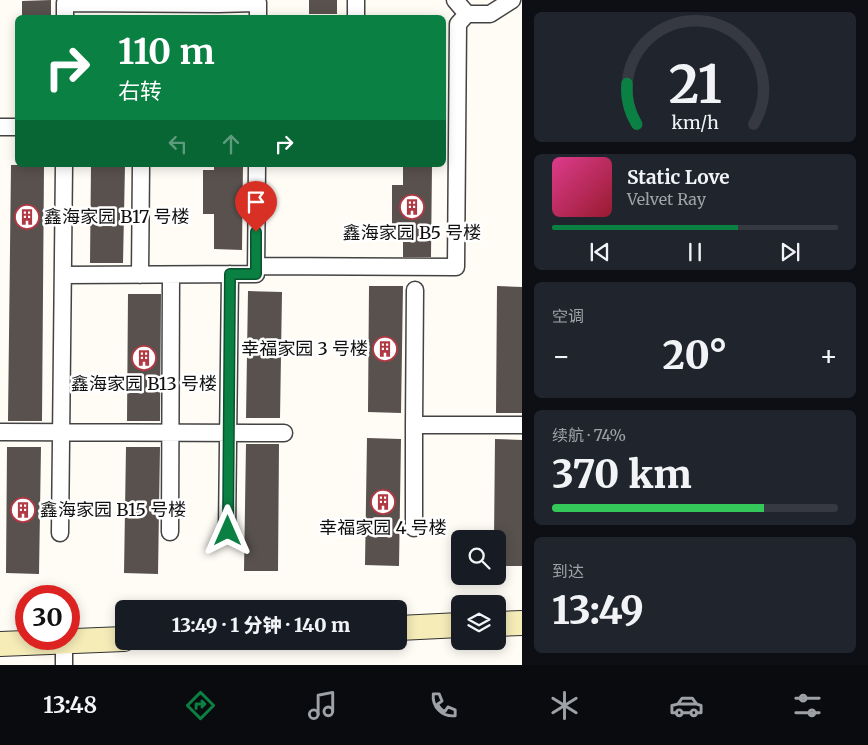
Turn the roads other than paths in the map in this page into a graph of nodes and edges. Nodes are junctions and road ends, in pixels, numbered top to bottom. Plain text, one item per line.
1 (356, 0) edge
2 (455, 0) edge
3 (512, 0) edge
4 (218, 2) edge
5 (141, 10) edge
6 (467, 14) junction
7 (65, 15) edge
8 (258, 15) edge
9 (356, 15) edge
10 (0, 127) edge
11 (15, 127) edge
12 (64, 167) edge
13 (141, 167) edge
14 (257, 167) edge
15 (256, 266) junction
16 (140, 274) junction
17 (171, 274) junction
18 (230, 274) junction
19 (63, 275) junction
20 (415, 290) dead end
21 (414, 425) junction
22 (522, 425) edge
23 (0, 432) edge
24 (61, 432) junction
25 (170, 433) junction
26 (228, 433) junction
27 (284, 433) dead end
28 (414, 528) dead end
29 (228, 531) dead end
30 (170, 532) dead end
31 (60, 533) dead end
32 (522, 623) edge
33 (506, 624) edge
34 (451, 626) edge
35 (407, 628) edge
36 (115, 638) edge
37 (80, 640) edge
38 (15, 643) edge
39 (0, 644) edge
40 (64, 650) edge
41 (64, 665) edge

1 - 9 street
2 - 6 street
3 - 6 street
4 - 5 street
4 - 8 street
5 - 7 street
6 - 15 street
10 - 11 street
12 - 19 street
13 - 16 street
14 - 15 street
15 - 18 street
16 - 17 street
16 - 19 street
17 - 18 street
17 - 25 street
18 - 26 street
19 - 24 street
20 - 21 street
21 - 22 street
21 - 28 street
23 - 24 street
24 - 25 street
24 - 31 street
25 - 26 street
25 - 30 street
26 - 27 street
26 - 29 street
32 - 33 main road
34 - 35 main road
36 - 37 main road
38 - 39 main road
40 - 41 street

